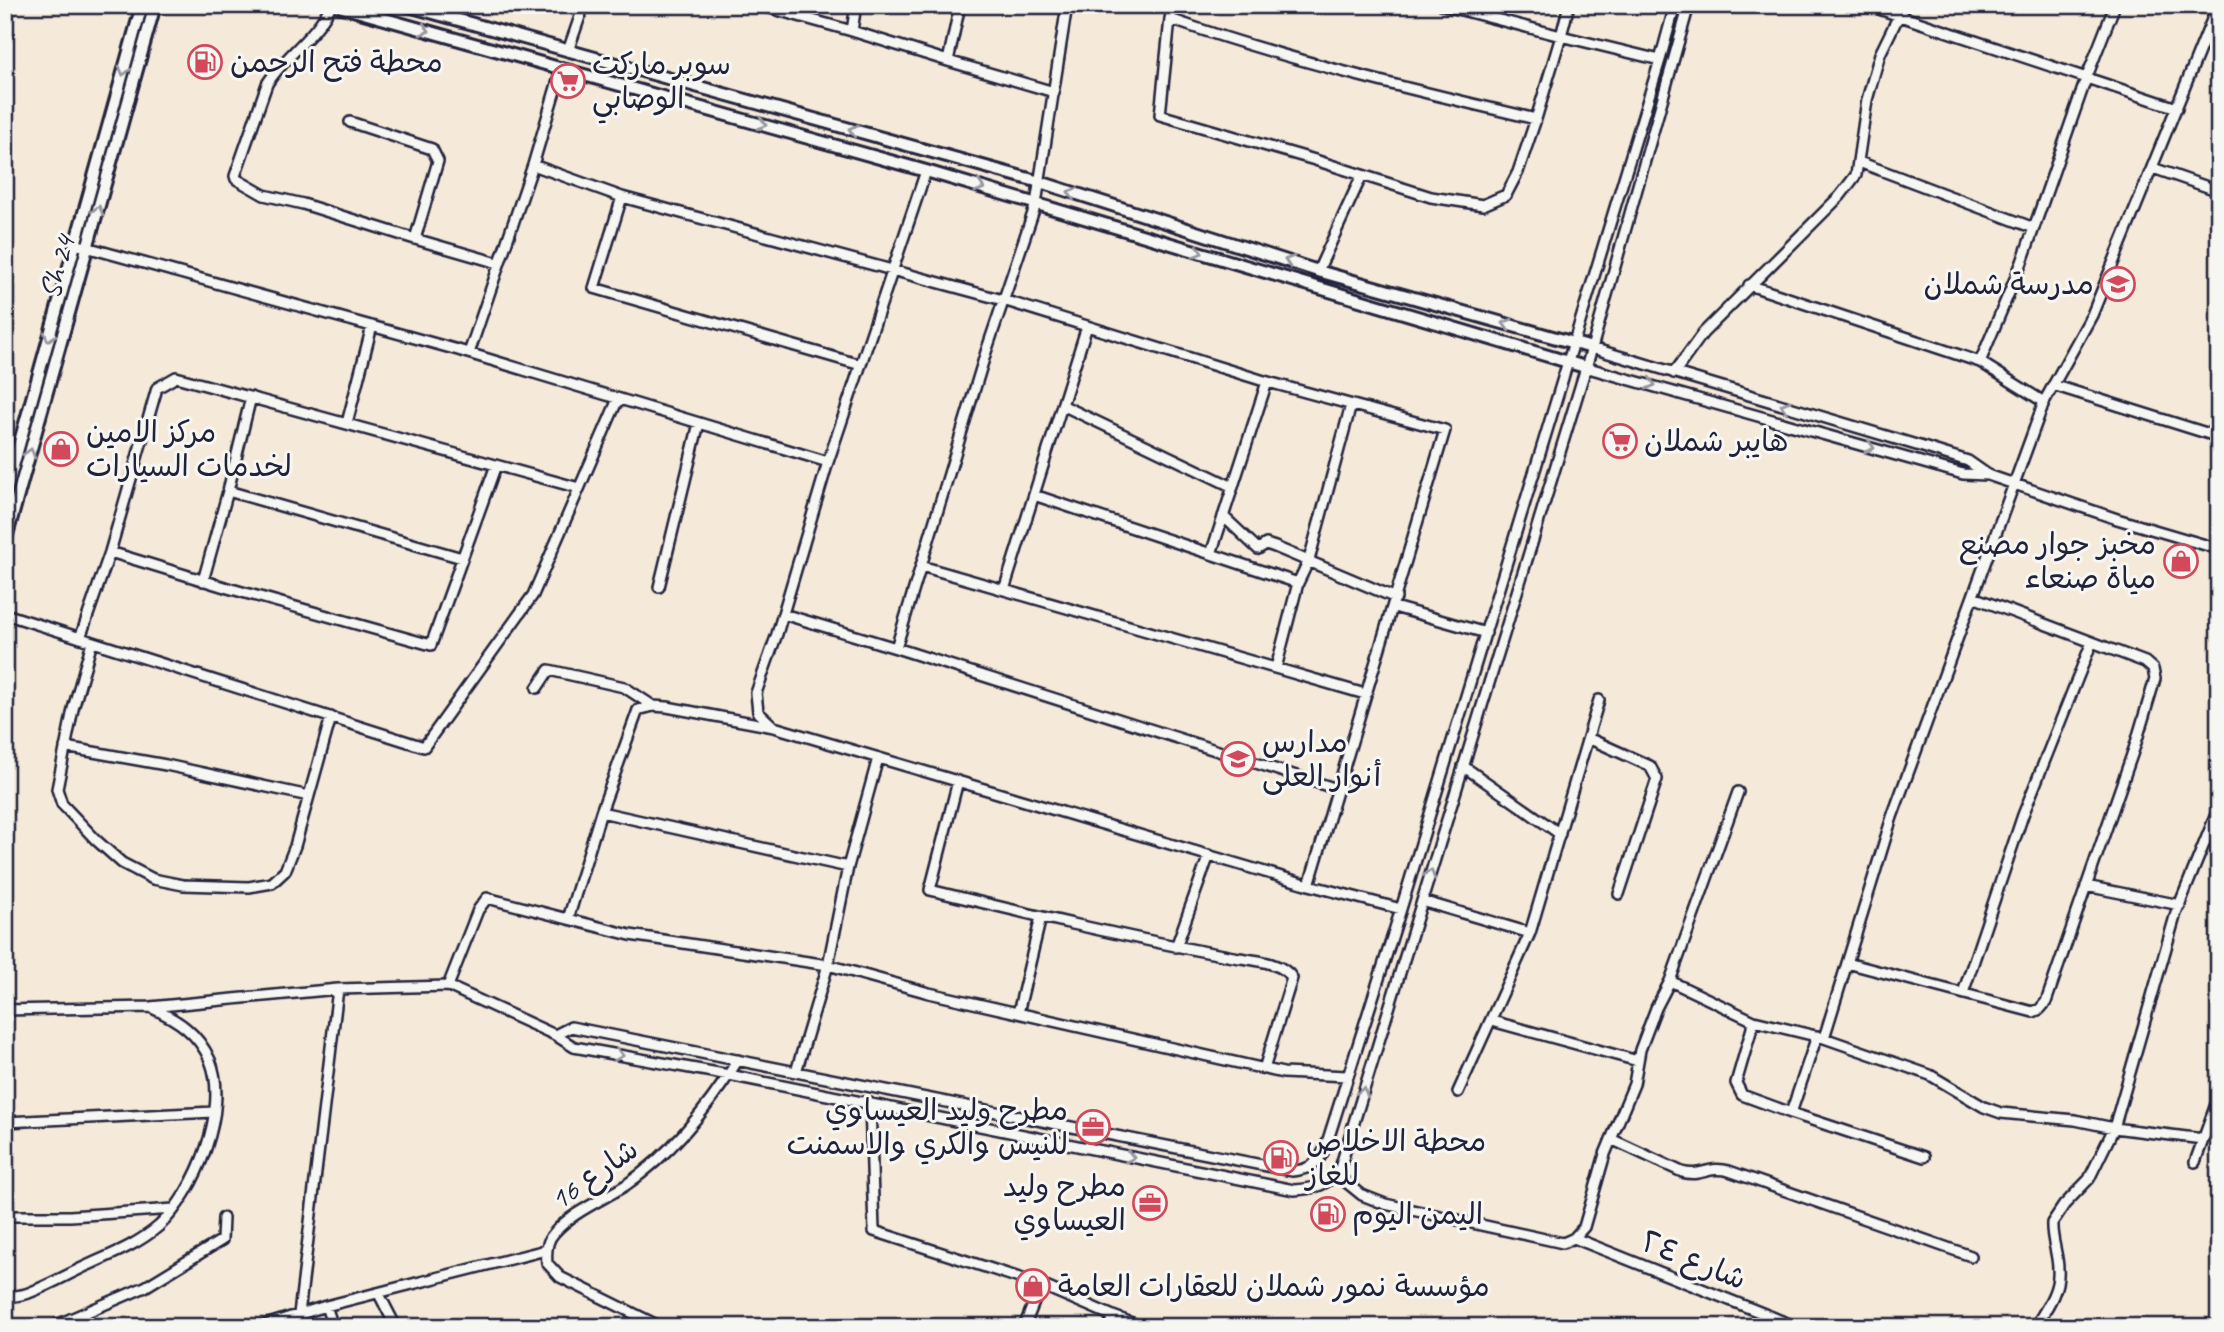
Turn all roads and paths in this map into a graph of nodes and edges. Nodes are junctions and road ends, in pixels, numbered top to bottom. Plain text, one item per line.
1 (142, 5) edge
2 (155, 5) edge
3 (333, 5) edge
4 (405, 5) edge
5 (584, 5) edge
6 (759, 5) edge
7 (856, 5) edge
8 (960, 5) edge
9 (1067, 5) edge
10 (1173, 5) edge
11 (1443, 5) edge
12 (1569, 5) edge
13 (1675, 5) edge
14 (1689, 5) edge
15 (1867, 5) edge
16 (1904, 5) edge
17 (2115, 5) edge
18 (2218, 5) edge
19 (1466, 8) edge
20 (1898, 15) junction
21 (1170, 19) junction
22 (852, 31) junction
23 (1561, 36) junction
24 (568, 51) junction
25 (1660, 60) junction
26 (948, 61) junction
27 (562, 67) junction
28 (2086, 79) junction
29 (1054, 92) junction
30 (2177, 108) junction
31 (1536, 119) junction
32 (350, 122) dead end
33 (1859, 162) junction
34 (533, 165) junction
35 (2153, 168) junction
36 (926, 171) junction
37 (1362, 175) junction
38 (1040, 182) junction
39 (2219, 191) edge
40 (622, 197) junction
41 (1036, 204) junction
42 (2034, 228) junction
43 (415, 239) junction
44 (75, 244) junction
45 (88, 246) junction
46 (498, 263) junction
47 (892, 270) junction
48 (1318, 271) junction
49 (1749, 285) junction
50 (1003, 300) junction
51 (372, 326) junction
52 (1087, 326) junction
53 (1573, 342) junction
54 (1592, 348) junction
55 (469, 354) junction
56 (1567, 362) junction
57 (1980, 362) junction
58 (861, 365) junction
59 (1585, 367) junction
60 (1674, 373) junction
61 (1267, 382) junction
62 (2053, 386) junction
63 (251, 397) junction
64 (618, 398) junction
65 (2044, 402) junction
66 (1062, 405) junction
67 (1351, 405) junction
68 (347, 423) junction
69 (699, 424) junction
70 (2219, 437) edge
71 (828, 462) junction
72 (496, 465) junction
73 (1988, 474) junction
74 (2015, 484) junction
75 (1233, 487) junction
76 (579, 488) junction
77 (228, 491) junction
78 (5, 495) edge
79 (1034, 495) junction
80 (1223, 516) junction
81 (5, 542) edge
82 (2219, 549) edge
83 (110, 552) junction
84 (1211, 554) junction
85 (463, 558) junction
86 (1309, 560) junction
87 (921, 566) junction
88 (203, 580) junction
89 (1298, 583) junction
90 (659, 587) dead end
91 (1004, 590) junction
92 (1973, 597) junction
93 (1395, 602) junction
94 (5, 614) edge
95 (783, 614) junction
96 (1486, 633) junction
97 (80, 638) junction
98 (92, 642) junction
99 (2092, 642) junction
100 (896, 648) junction
101 (1276, 668) junction
102 (537, 688) dead end
103 (1364, 694) junction
104 (1599, 700) dead end
105 (653, 706) junction
106 (331, 717) junction
107 (774, 727) junction
108 (1588, 738) junction
109 (65, 747) junction
110 (878, 758) junction
111 (1463, 766) junction
112 (958, 781) junction
113 (1337, 789) junction
114 (1738, 792) dead end
115 (309, 796) junction
116 (2219, 807) edge
117 (601, 812) junction
118 (1560, 834) junction
119 (1209, 855) junction
120 (848, 867) junction
121 (1309, 885) junction
122 (2086, 886) junction
123 (1619, 894) dead end
124 (1422, 901) junction
125 (2180, 905) junction
126 (1401, 909) junction
127 (1041, 917) junction
128 (568, 919) junction
129 (1530, 933) junction
130 (1176, 947) junction
131 (1847, 963) junction
132 (828, 965) junction
133 (1670, 981) junction
134 (448, 986) junction
135 (338, 989) junction
136 (1963, 993) junction
137 (150, 1007) junction
138 (5, 1010) edge
139 (1018, 1013) junction
140 (1492, 1021) junction
141 (1754, 1021) junction
142 (555, 1035) junction
143 (1820, 1037) junction
144 (738, 1060) junction
145 (1638, 1061) junction
146 (1264, 1069) junction
147 (796, 1072) junction
148 (729, 1075) junction
149 (1347, 1076) junction
150 (1458, 1093) dead end
151 (2219, 1096) edge
152 (870, 1103) junction
153 (214, 1112) junction
154 (1791, 1114) junction
155 (5, 1122) edge
156 (2114, 1128) junction
157 (1611, 1139) junction
158 (2203, 1139) junction
159 (1923, 1157) dead end
160 (2195, 1162) dead end
161 (1336, 1174) junction
162 (174, 1209) junction
163 (5, 1216) edge
164 (223, 1218) dead end
165 (1574, 1238) junction
166 (546, 1250) junction
167 (1971, 1256) dead end
168 (1041, 1285) junction
169 (379, 1294) junction
170 (5, 1297) edge
171 (326, 1306) junction
172 (299, 1314) junction
173 (1114, 1316) junction
174 (52, 1327) edge
175 (259, 1327) edge
176 (332, 1327) edge
177 (396, 1327) edge
178 (661, 1327) edge
179 (1024, 1327) edge
180 (1109, 1327) edge
181 (1143, 1327) edge
182 (1797, 1327) edge
183 (2035, 1327) edge

1 -> 44 street, Sh 24
45 -> 2 street, Sh 24
3 -> 27 street
3 - 43 street
4 - 24 street
5 - 24 street
6 - 22 street
7 - 22 street
8 - 26 street
9 - 29 street
10 - 21 street
11 - 19 street
12 - 23 street
13 - 25 street
14 - 54 street
15 - 20 street
16 - 20 street
17 - 28 street
18 - 30 street
19 - 23 street
20 - 28 street
20 - 33 street
21 - 31 street
21 - 37 street
22 - 26 street
23 - 25 street
23 - 31 street
38 -> 24 street
25 - 53 street
26 - 29 street
27 - 34 street
27 -> 36 street
28 - 30 street
28 - 42 street
29 - 38 street
30 - 35 street
31 - 37 street
32 - 43 street
33 - 42 street
33 - 49 street
34 - 40 street
34 - 46 street
35 - 39 street
35 - 62 street
36 -> 41 street
36 - 47 street
37 - 48 street
38 - 41 street
48 -> 38 street
40 - 47 street
40 - 58 street
41 - 50 street
41 -> 56 street
42 - 57 street
43 - 46 street
44 - 45 street
44 -> 78 street, Sh 24
45 - 51 street
81 -> 45 street, Sh 24
46 - 55 street
47 - 50 street
47 - 58 street
53 -> 48 street
49 - 57 street
49 - 60 street
50 - 52 street
50 - 87 street
51 - 55 street
51 - 68 street
52 - 61 street
52 - 66 street
53 - 54 street
53 - 56 street
54 - 59 street
54 - 60 street
55 - 64 street
56 - 59 street
56 - 96 street
57 - 65 street
58 - 71 street
59 -> 73 street
59 - 111 street
73 -> 60 street
61 - 67 street
61 - 75 street
62 - 65 street
62 - 70 street
63 - 68 street
63 - 77 street
63 - 83 street
64 - 69 street
64 - 76 street
65 - 74 street
66 - 75 street
66 - 79 street
67 - 86 street
67 - 93 street
68 - 72 street
69 - 71 street
69 - 90 street
71 - 95 street
72 - 76 street
72 - 85 street
73 - 74 street
74 - 82 street
74 - 92 street
75 - 80 street
76 - 106 street
77 - 85 street
77 - 88 street
79 - 84 street
79 - 91 street
80 - 84 street
80 - 86 street
83 - 88 street
83 - 97 street
84 - 89 street
85 - 88 street
86 - 89 street
86 - 93 street
87 - 91 street
87 - 100 street
89 - 101 street
91 - 101 street
92 - 99 street
92 - 131 street
93 - 96 street
93 - 103 street
94 - 97 street
95 - 100 street
95 - 107 street
96 - 126 street
97 - 98 street
98 - 106 street
98 - 109 street
99 - 122 street
99 - 136 street
100 - 113 street
101 - 103 street
102 - 105 street
103 - 113 street
104 - 108 street
105 - 107 street
105 - 117 street
106 - 115 street
107 - 110 street
108 - 118 street
108 - 123 street
109 - 115 street
109 - 115 street
110 - 112 street
110 - 120 street
111 - 118 street
124 -> 111 street
112 - 119 street
112 - 127 street
113 - 121 street
114 - 133 street
116 - 125 street
117 - 120 street
117 - 128 street
118 - 129 street
119 - 121 street
119 - 130 street
120 - 132 street
121 - 126 street
122 - 125 street
122 - 136 street
124 - 129 street
161 -> 124 street
125 - 156 street
126 - 149 street
127 - 130 street
127 - 139 street
128 - 132 street
128 - 134 street
129 - 140 street
130 - 146 street
131 - 136 street
131 - 143 street
132 - 139 street
132 - 147 street
133 - 141 street
133 - 145 street
134 - 135 street
134 - 142 street
135 - 137 street
135 - 172 street
137 - 138 street
137 - 153 street
139 - 146 street
140 - 145 street
140 - 150 street
141 - 143 street
141 - 154 street
142 - 144 street
142 -> 148 street
143 - 154 street
143 - 156 street
144 - 147 street
144 - 148 street, شارع 16
145 - 157 street
146 - 149 street
147 - 149 street
148 - 152 street
148 - 166 street, شارع 16
151 - 158 street
152 -> 161 street
152 - 168 street
153 - 155 street
153 - 162 street
154 - 159 street
156 - 158 street
156 - 183 street
157 - 165 street
157 - 167 street
158 - 160 street
161 - 165 street
162 - 163 street
162 - 170 street
164 - 174 street
165 - 182 street, شارع ٢٤
166 - 169 street
166 - 178 street, شارع 16
168 - 173 street
168 - 179 street
169 - 171 street
169 - 177 street
171 - 172 street
171 - 176 street
172 - 175 street
173 - 180 street
173 - 181 street

